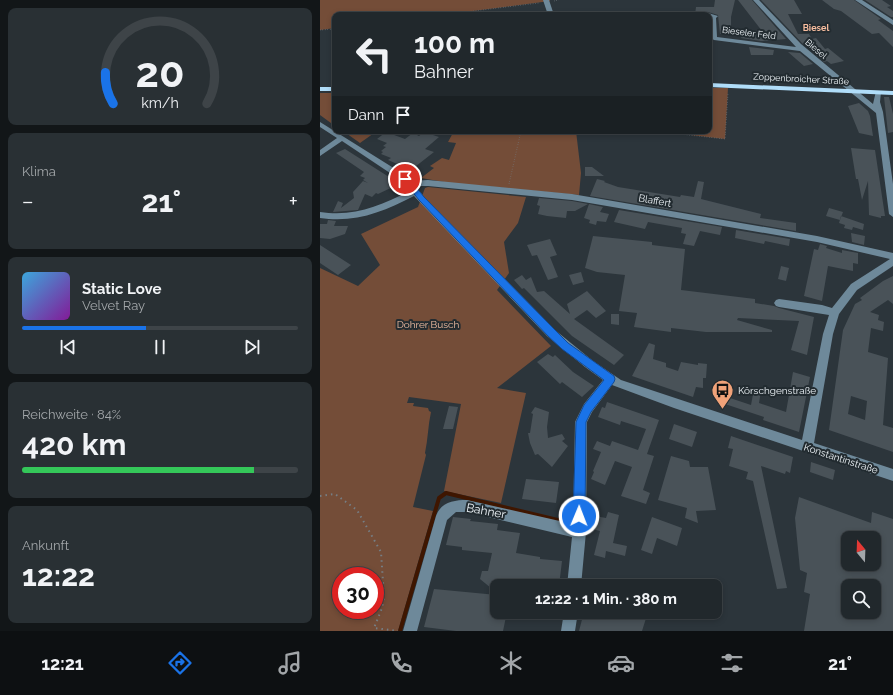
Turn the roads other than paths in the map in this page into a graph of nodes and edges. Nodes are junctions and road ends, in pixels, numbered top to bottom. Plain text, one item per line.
1 (756, 0) edge
2 (858, 0) edge
3 (547, 1) edge
4 (550, 12) edge
5 (893, 24) edge
6 (712, 28) edge
7 (800, 49) junction
8 (712, 85) edge
9 (320, 89) edge
10 (332, 89) edge
11 (851, 91) junction
12 (878, 92) junction
13 (893, 93) edge
14 (879, 112) junction
15 (320, 124) edge
16 (332, 132) edge
17 (336, 134) edge
18 (342, 138) junction
19 (320, 154) edge
20 (413, 188) junction
21 (893, 214) edge
22 (320, 215) edge
23 (893, 256) edge
24 (893, 261) edge
25 (779, 303) dead end
26 (835, 313) junction
27 (610, 379) junction
28 (807, 447) junction
29 (893, 475) edge
30 (579, 532) junction
31 (575, 579) edge
32 (570, 619) edge
33 (410, 631) edge
34 (568, 631) edge

1 - 7 street, Biesel
2 - 5 street
3 - 4 street
6 - 7 street, Bieseler Feld
7 - 11 street, Biesel
8 - 11 main road, Zoppenbroicher Straße
9 - 10 main road
11 - 12 main road, Zoppenbroicher Straße
11 - 14 street
12 - 13 main road, Zoppenbroicher Straße
12 - 14 street
14 - 21 street
15 - 16 street
17 - 18 street
18 - 19 street
18 - 20 street
20 - 22 street
20 - 23 street, Blaffert
20 - 27 street
24 - 26 street
25 - 26 street
26 - 28 street
27 - 28 street, Konstantinstraße
27 - 30 street
28 - 29 street, Konstantinstraße
30 - 31 street
30 - 33 street, Bahner
32 - 34 street

